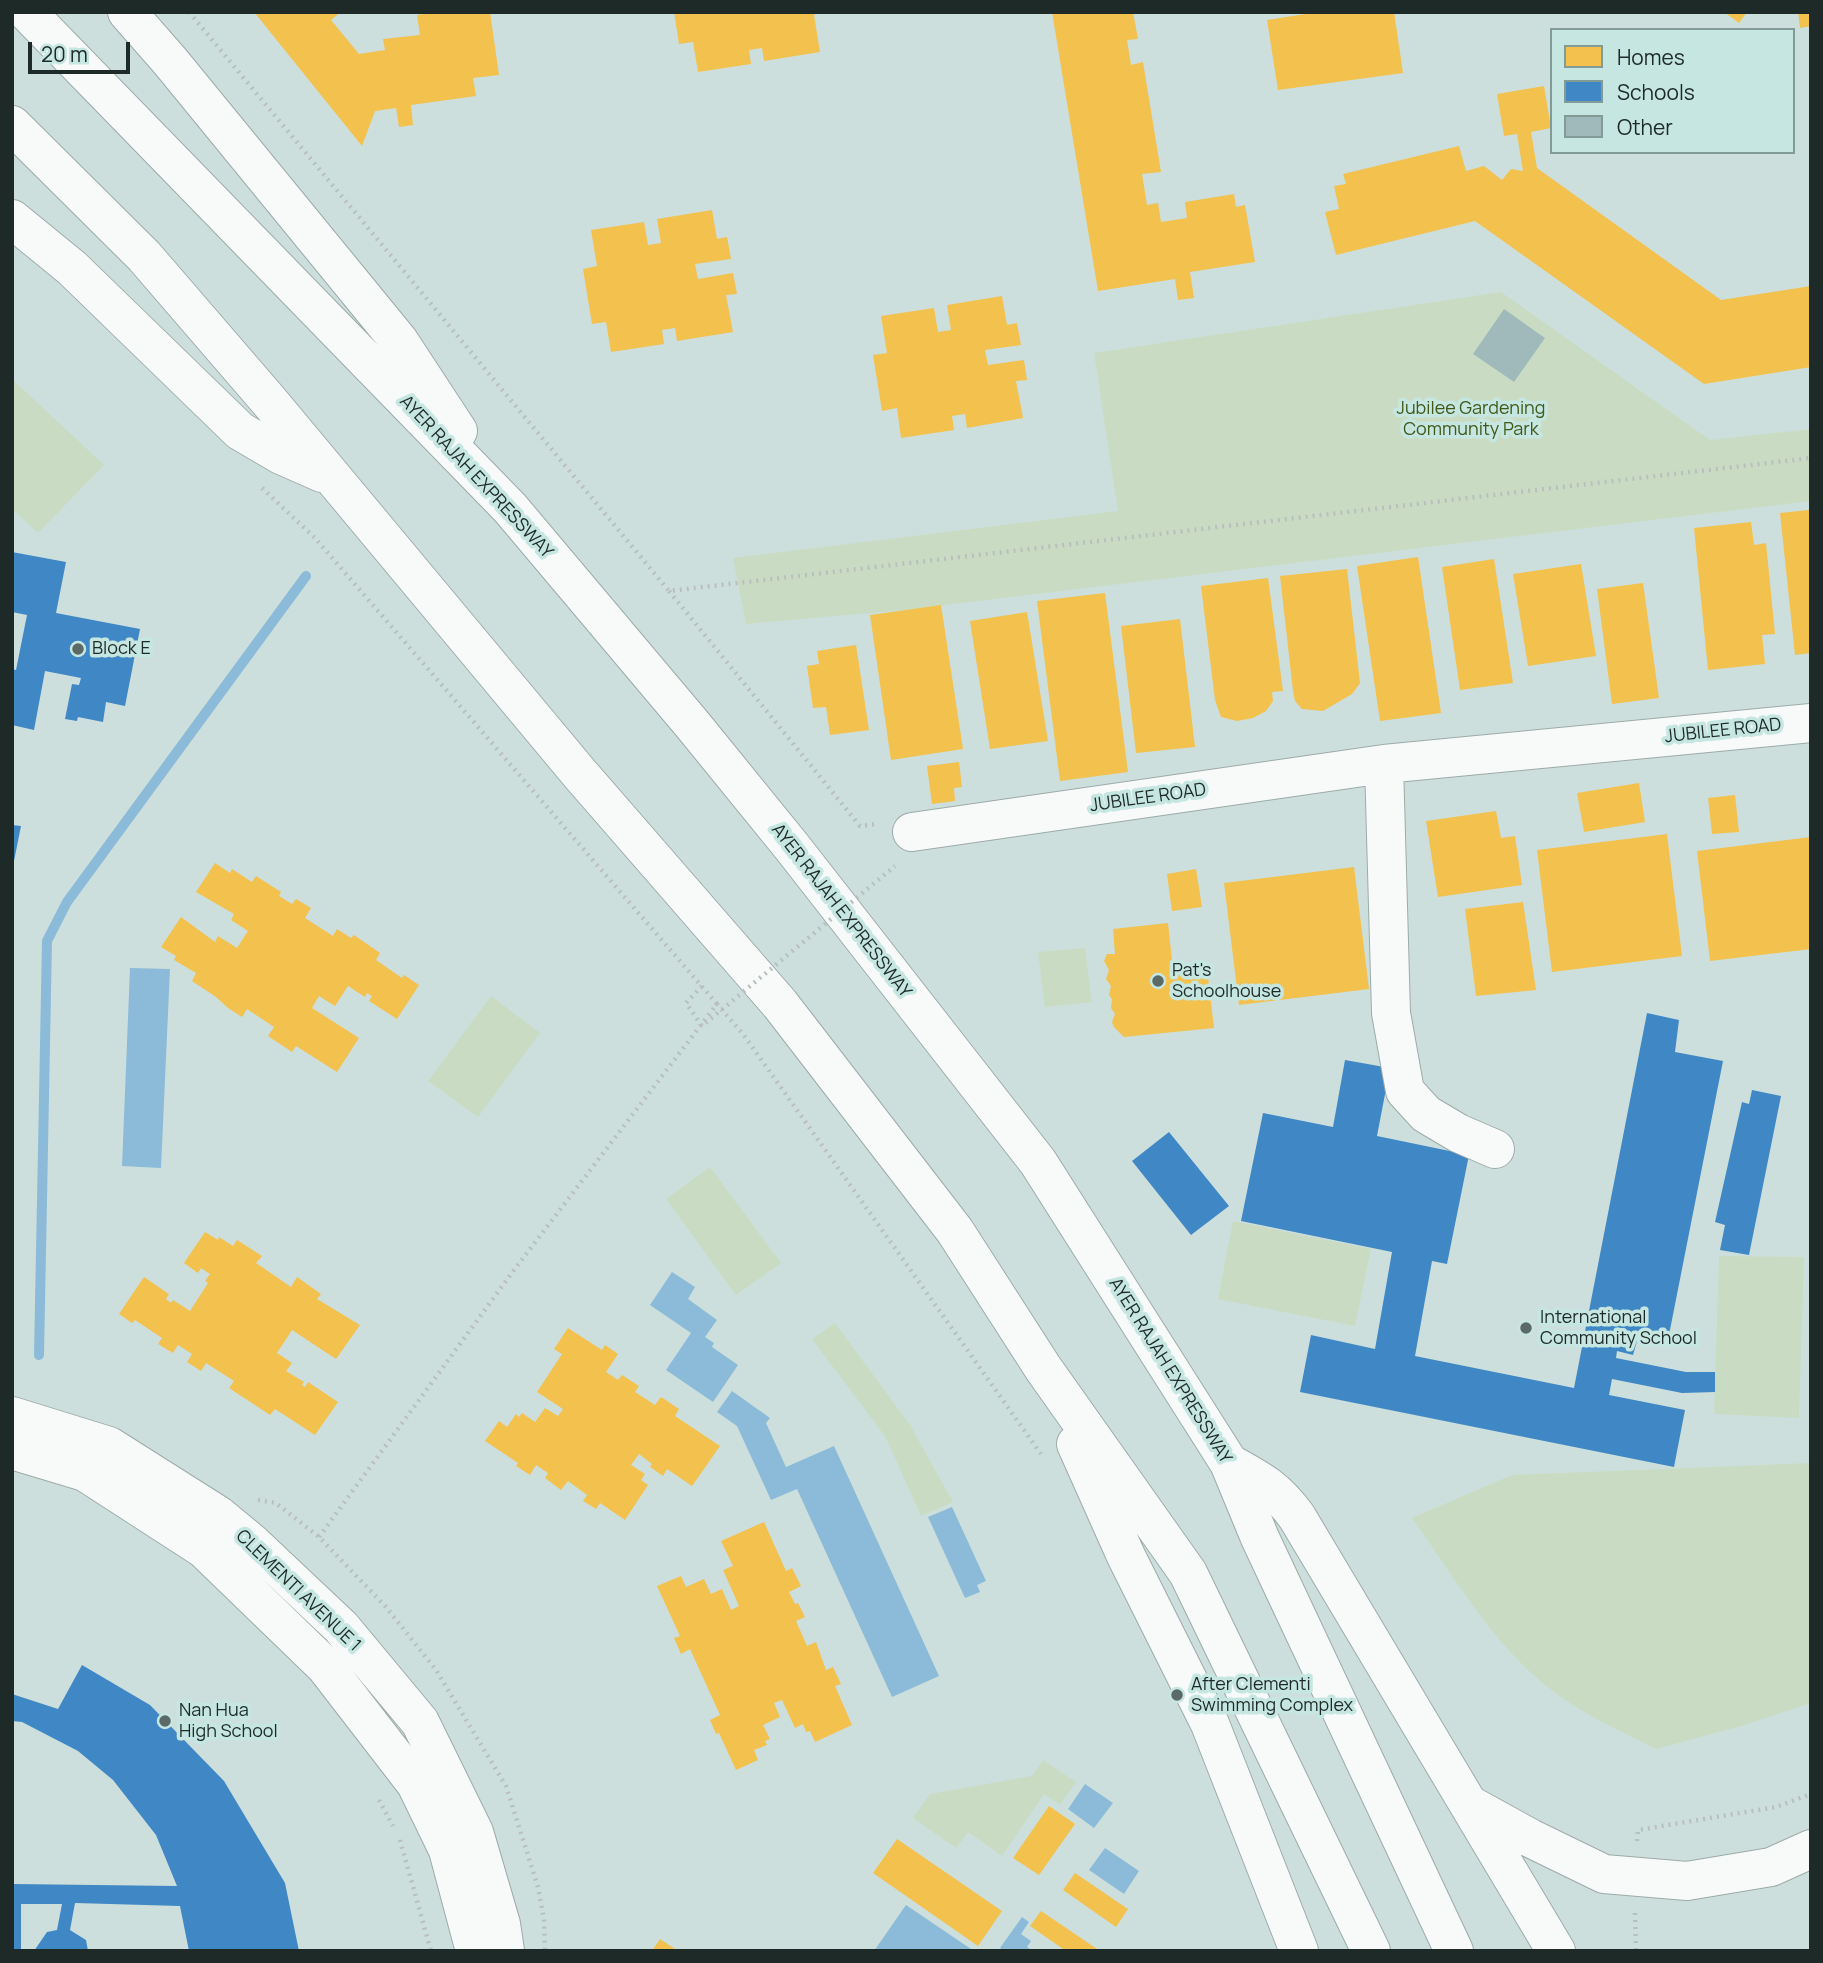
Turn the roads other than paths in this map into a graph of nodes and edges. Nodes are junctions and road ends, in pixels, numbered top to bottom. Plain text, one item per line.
1 (27, 12) edge
2 (127, 12) edge
3 (12, 125) edge
4 (12, 219) edge
5 (330, 477) junction
6 (510, 508) junction
7 (1811, 723) edge
8 (1384, 764) junction
9 (898, 828) road end
10 (1495, 1149) dead end
11 (1043, 1368) junction
12 (12, 1416) edge
13 (12, 1450) edge
14 (1229, 1463) junction
15 (278, 1594) junction
16 (1468, 1804) junction
17 (1811, 1849) edge
18 (475, 1951) edge
19 (505, 1951) edge
20 (1299, 1951) edge
21 (1371, 1951) edge
22 (1454, 1951) edge
23 (1556, 1951) edge

1 - 6 main road, AYER RAJAH EXPRESSWAY
2 - 6 main road
3 - 5 main road
4 - 5 main road
5 - 11 main road
6 - 14 main road, AYER RAJAH EXPRESSWAY
7 - 8 main road, JUBILEE ROAD
8 - 9 main road, JUBILEE ROAD
8 - 10 main road
11 - 20 main road
11 - 21 main road
12 - 15 main road, CLEMENTI AVENUE 1
13 - 15 main road, CLEMENTI AVENUE 1
14 - 16 main road
14 - 22 main road, AYER RAJAH EXPRESSWAY
15 - 18 main road, CLEMENTI AVENUE 1
15 - 19 main road, CLEMENTI AVENUE 1
16 - 17 main road
16 - 23 main road

